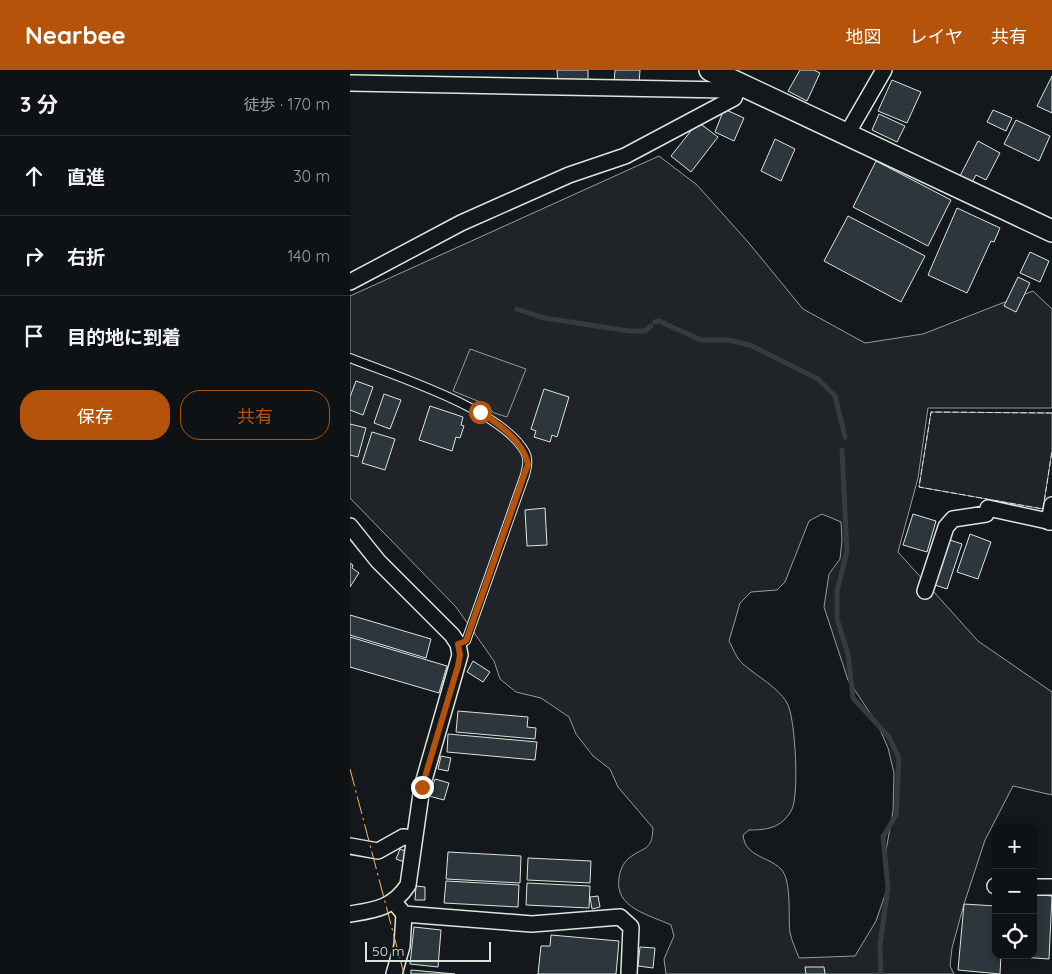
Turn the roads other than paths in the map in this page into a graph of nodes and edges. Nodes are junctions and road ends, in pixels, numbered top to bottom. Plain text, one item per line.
1 (710, 70) edge
2 (884, 70) edge
3 (736, 82) junction
4 (350, 83) edge
5 (847, 134) junction
6 (1052, 231) edge
7 (350, 282) edge
8 (350, 358) edge
9 (1052, 506) edge
10 (1051, 522) edge
11 (350, 526) edge
12 (925, 591) dead end
13 (458, 644) junction
14 (414, 838) junction
15 (350, 846) edge
16 (1037, 887) edge
17 (1052, 887) edge
18 (394, 902) junction
19 (350, 914) edge
20 (404, 914) junction
21 (394, 974) edge
22 (630, 974) edge

1 - 3 street
2 - 5 street
3 - 4 street
3 - 5 street
3 - 7 street
5 - 6 street
8 - 13 lane
9 - 10 street
10 - 12 street
11 - 13 street
13 - 14 street
14 - 15 street
14 - 18 street
16 - 17 street
18 - 19 street
18 - 20 street
20 - 21 street
20 - 22 street

